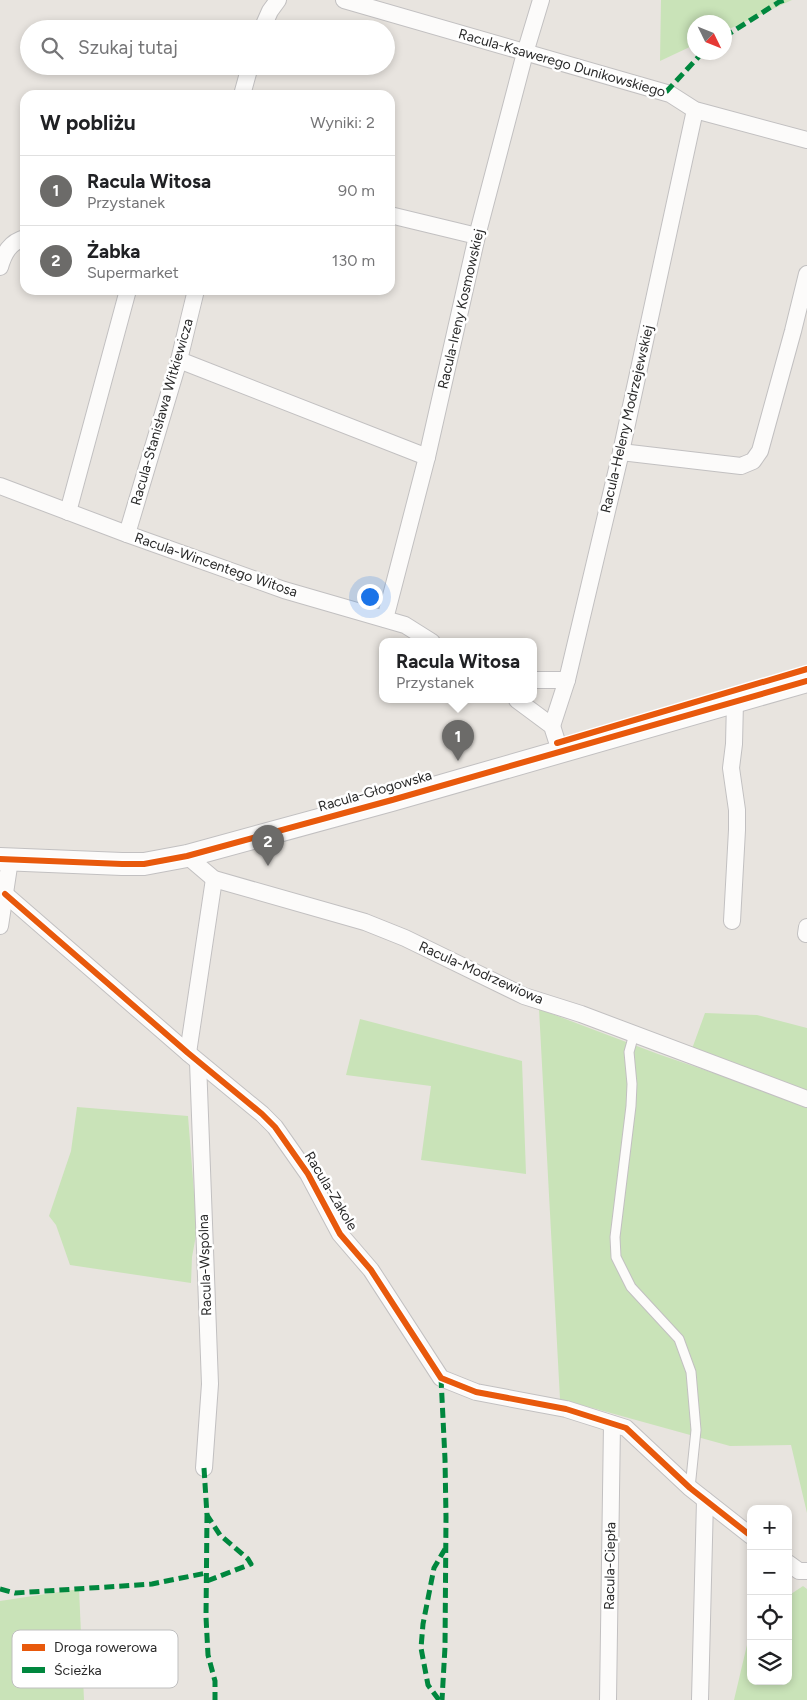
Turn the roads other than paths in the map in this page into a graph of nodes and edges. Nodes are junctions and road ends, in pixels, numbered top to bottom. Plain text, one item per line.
1 (278, 0) edge
2 (344, 0) edge
3 (541, 0) edge
4 (266, 20) edge
5 (525, 53) junction
6 (248, 75) edge
7 (243, 90) edge
8 (695, 110) junction
9 (807, 140) edge
10 (395, 216) edge
11 (477, 236) junction
12 (20, 240) edge
13 (0, 267) edge
14 (807, 274) edge
15 (127, 295) edge
16 (195, 295) edge
17 (178, 360) junction
18 (621, 452) junction
19 (427, 457) junction
20 (0, 486) edge
21 (68, 512) junction
22 (127, 534) junction
23 (385, 619) junction
24 (426, 638) edge
25 (537, 680) edge
26 (567, 680) junction
27 (807, 680) edge
28 (735, 701) junction
29 (521, 703) edge
30 (552, 726) junction
31 (560, 751) junction
32 (187, 856) junction
33 (5, 860) edge
34 (214, 879) junction
35 (5, 894) junction
36 (732, 921) dead end
37 (0, 926) edge
38 (634, 1034) junction
39 (193, 1058) junction
40 (807, 1099) edge
41 (617, 1428) junction
42 (204, 1468) dead end
43 (690, 1488) junction
44 (705, 1507) junction
45 (747, 1533) edge
46 (792, 1566) edge
47 (806, 1571) edge
48 (608, 1700) edge
49 (700, 1700) edge

1 - 4 street
2 - 5 street, Racula-Ksawerego Dunikowskiego
3 - 5 street, Racula-Ireny Kosmowskiej
5 - 8 street, Racula-Ksawerego Dunikowskiego
5 - 11 street, Racula-Ireny Kosmowskiej
6 - 7 street
8 - 9 street, Racula-Ksawerego Dunikowskiego
8 - 18 street, Racula-Heleny Modrzejewskiej
10 - 11 street
11 - 19 street, Racula-Ireny Kosmowskiej
12 - 13 street
14 - 18 street
15 - 21 street
16 - 17 street, Racula-Stanisława Witkiewicza
17 - 19 street
17 - 22 street, Racula-Stanisława Witkiewicza
18 - 26 street, Racula-Heleny Modrzejewskiej
19 - 23 street, Racula-Ireny Kosmowskiej
20 - 21 street, Racula-Wincentego Witosa
21 - 22 street, Racula-Wincentego Witosa
22 - 23 street, Racula-Wincentego Witosa
23 - 24 street, Racula-Wincentego Witosa
25 - 26 street
26 - 30 street, Racula-Heleny Modrzejewskiej
27 - 28 street, Racula-Głogowska
28 - 31 street, Racula-Głogowska
28 - 36 street
29 - 30 street
30 - 31 street
31 - 32 street, Racula-Głogowska
32 - 33 street, Racula-Głogowska
32 - 34 street, Racula-Modrzewiowa
33 - 35 street
34 - 38 street, Racula-Modrzewiowa
34 - 39 street
35 - 37 street
35 - 39 street, Racula-Zakole
38 - 40 street, Racula-Modrzewiowa
38 - 43 lane
39 - 41 street, Racula-Zakole
39 - 42 street, Racula-Wspólna
41 - 43 street
41 - 48 street, Racula-Ciepła
43 - 44 street
44 - 45 street
44 - 49 street
46 - 47 street

